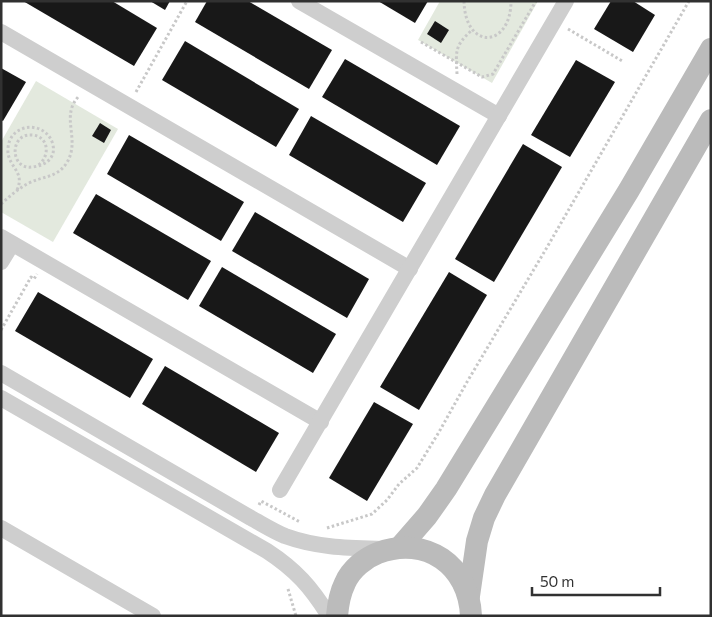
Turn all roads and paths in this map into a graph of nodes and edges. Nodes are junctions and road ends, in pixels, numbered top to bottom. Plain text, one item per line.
1 (187, 1) edge
2 (299, 1) edge
3 (464, 1) edge
4 (511, 1) edge
5 (536, 1) edge
6 (566, 1) edge
7 (689, 1) edge
8 (554, 22) junction
9 (472, 30) junction
10 (1, 32) edge
11 (422, 42) dead end
12 (711, 49) edge
13 (624, 62) dead end
14 (456, 63) junction
15 (458, 92) junction
16 (86, 100) dead end
17 (128, 106) junction
18 (499, 116) junction
19 (711, 120) edge
20 (38, 166) junction
21 (16, 191) junction
22 (1, 204) edge
23 (7, 241) edge
24 (1, 262) edge
25 (43, 262) junction
26 (410, 269) junction
27 (1, 330) edge
28 (1, 373) edge
29 (1, 398) edge
30 (321, 422) junction
31 (280, 490) dead end
32 (251, 518) junction
33 (302, 524) dead end
34 (1, 528) edge
35 (323, 529) dead end
36 (394, 548) junction
37 (470, 606) edge
38 (153, 616) edge
39 (328, 616) edge
40 (337, 616) edge

1 - 17 path
2 - 15 street
3 - 9 path
4 - 9 path
5 - 14 path
6 - 8 street
7 - 35 path
8 - 13 path
8 - 18 street
9 - 14 path
10 - 17 street
11 - 14 path
12 - 36 main road
14 - 15 path
15 - 18 street
16 - 21 path
17 - 26 street
18 - 26 street
19 - 37 main road
20 - 20 path
20 - 21 path
21 - 22 path
23 - 24 street
23 - 25 street
25 - 27 path
25 - 30 street
26 - 30 street
28 - 32 street
29 - 39 street
30 - 31 street
32 - 33 path
32 - 36 street
34 - 38 street
36 - 37 main road
36 - 40 main road

